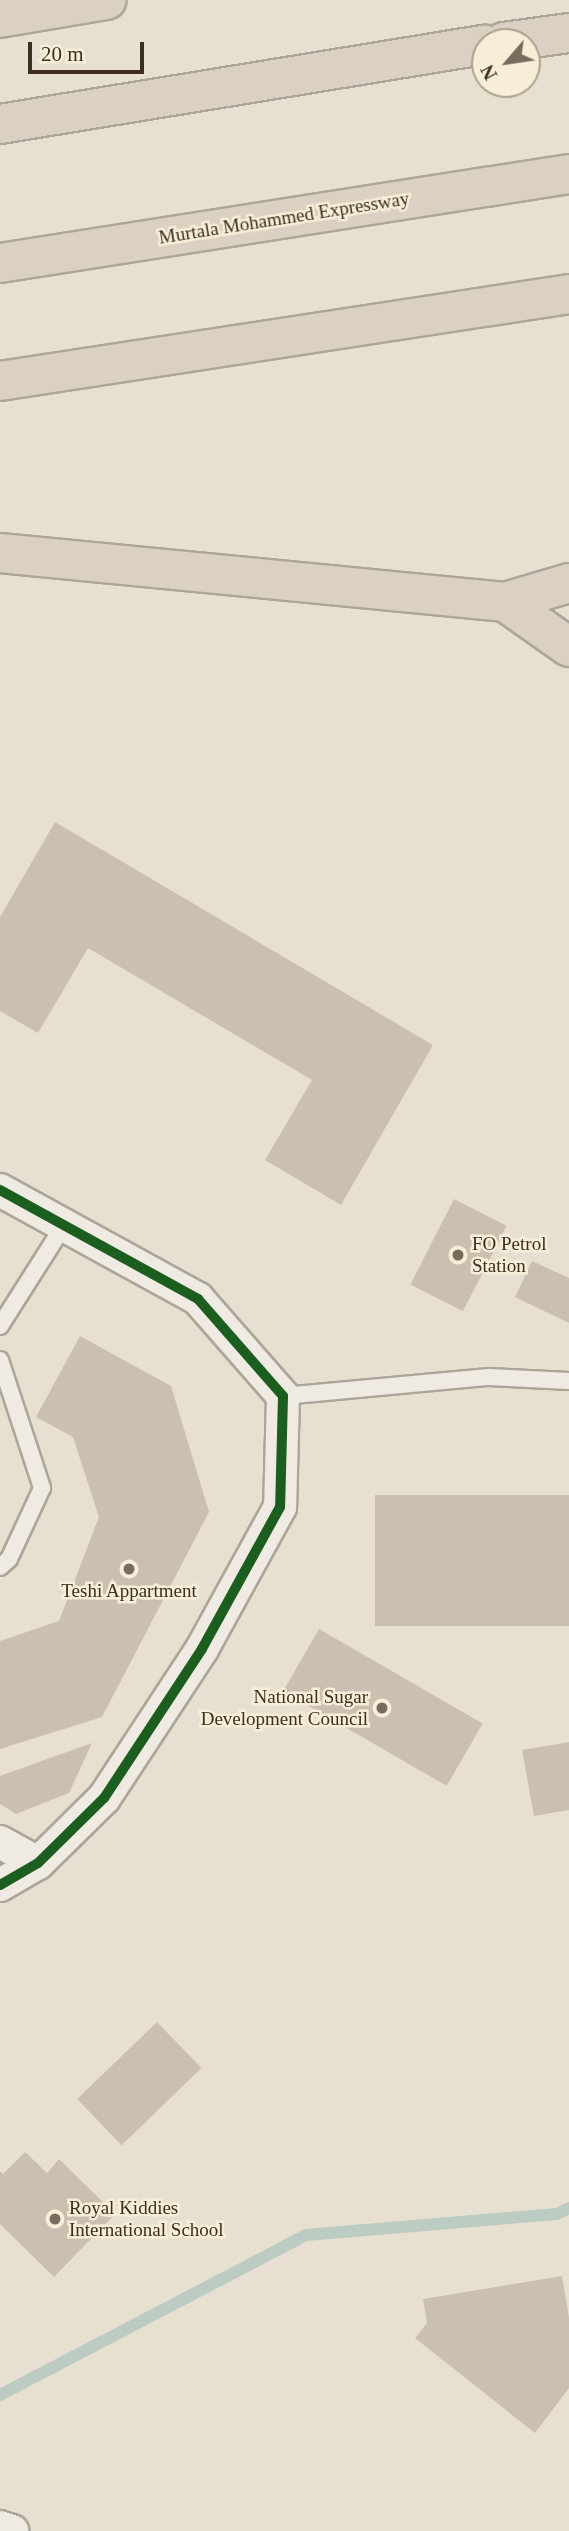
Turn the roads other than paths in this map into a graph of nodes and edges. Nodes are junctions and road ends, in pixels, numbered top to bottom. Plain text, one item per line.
1 (106, 0) edge
2 (0, 18) edge
3 (569, 33) edge
4 (541, 37) edge
5 (471, 47) edge
6 (0, 124) edge
7 (569, 174) edge
8 (76, 250) junction
9 (0, 263) edge
10 (0, 291) edge
11 (569, 294) edge
12 (0, 382) edge
13 (0, 553) edge
14 (569, 583) edge
15 (505, 602) junction
16 (569, 647) edge
17 (0, 1190) edge
18 (64, 1225) junction
19 (0, 1326) edge
20 (0, 1360) edge
21 (569, 1381) edge
22 (283, 1396) junction
23 (0, 1567) edge
24 (0, 1842) edge
25 (38, 1863) junction
26 (0, 1885) edge
27 (0, 2527) edge
28 (12, 2531) edge

1 - 2 highway
3 - 4 highway
5 - 6 highway
7 - 8 highway, Murtala Mohammed Expressway
8 - 9 highway, Murtala Mohammed Expressway
8 - 10 highway
11 - 12 highway
13 - 15 highway
14 - 15 highway
15 - 16 highway
17 - 18 street
18 - 19 lane
18 - 22 street
20 - 23 lane
21 - 22 lane
22 - 25 street
24 - 25 street
25 - 26 street
27 - 28 street

